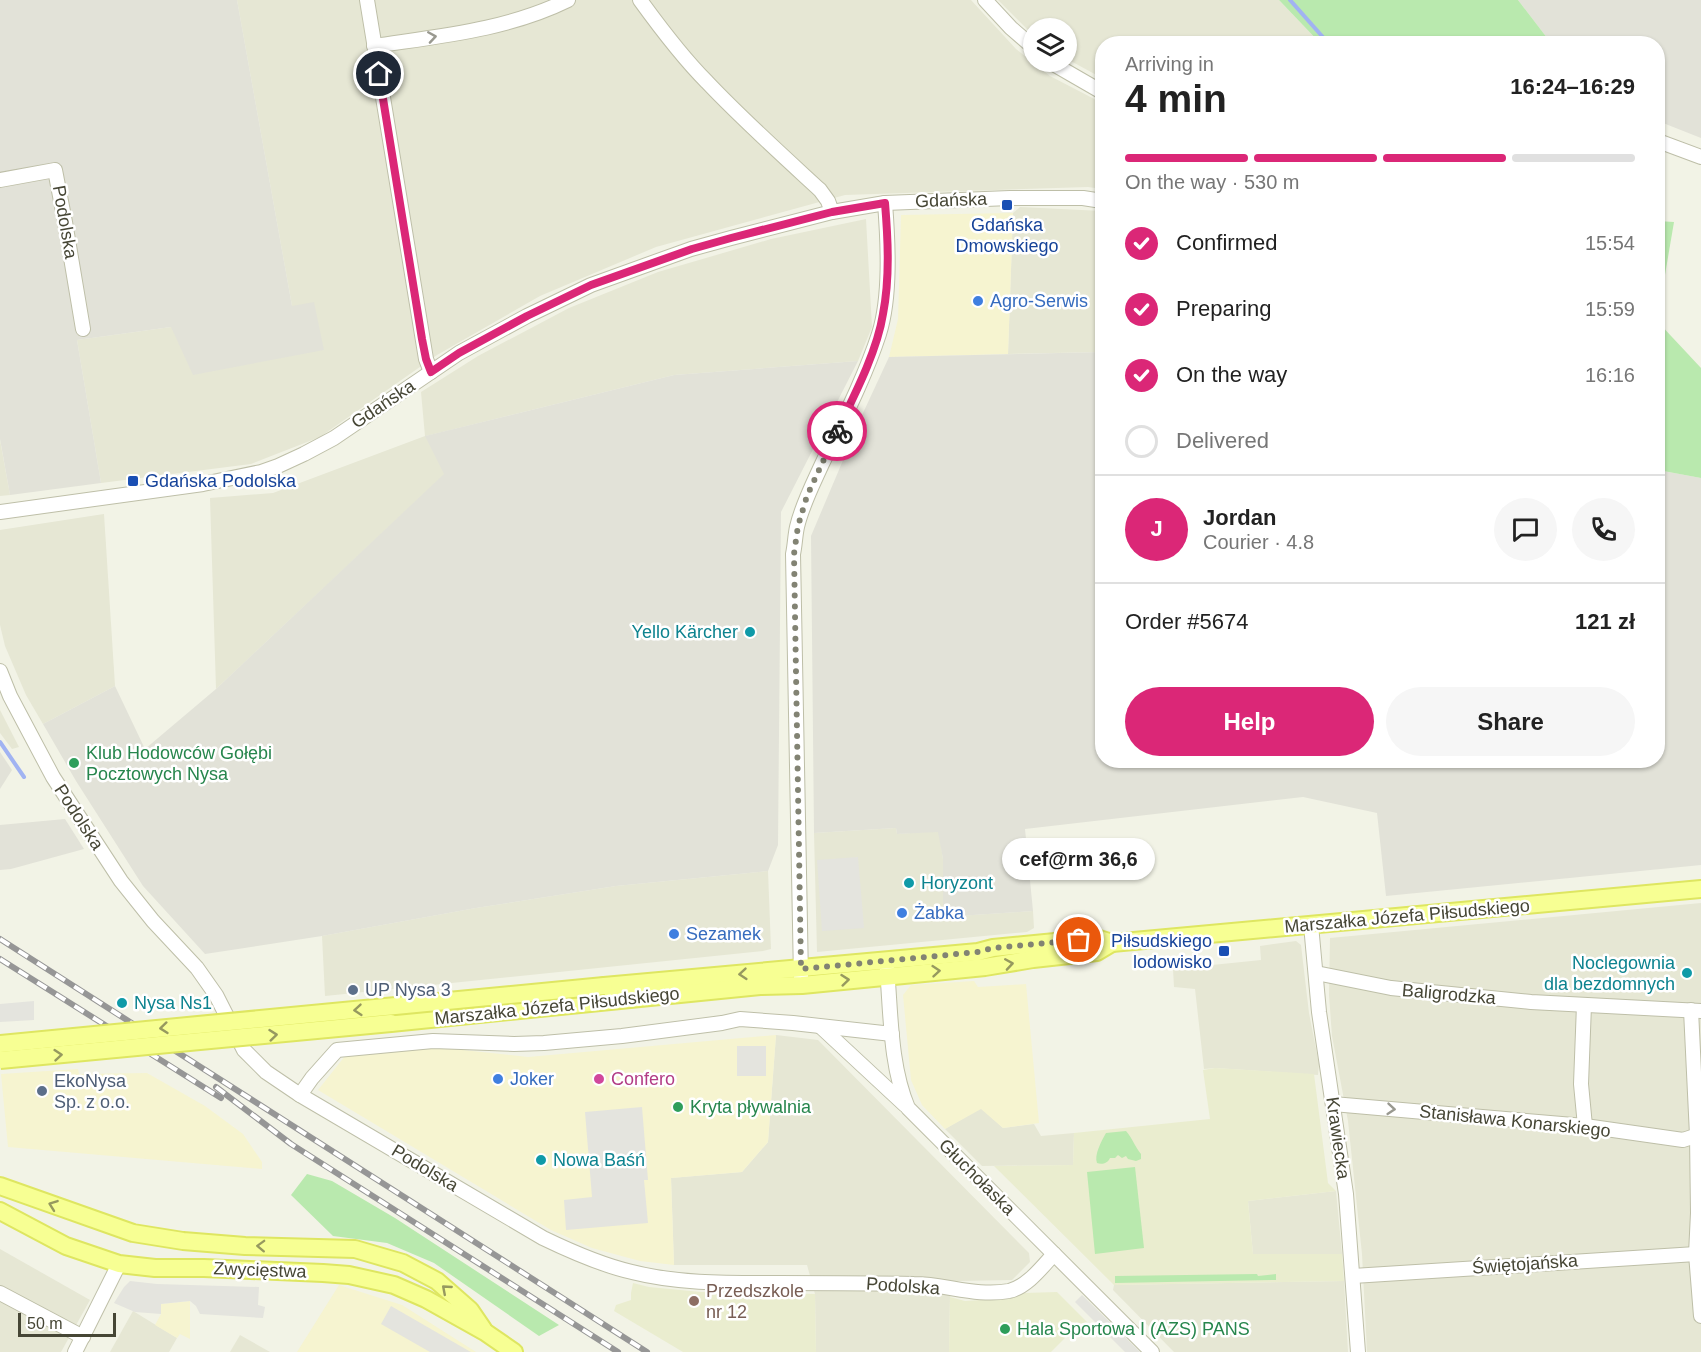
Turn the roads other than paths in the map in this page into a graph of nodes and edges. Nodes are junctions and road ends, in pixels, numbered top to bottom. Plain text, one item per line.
1 (367, 0) edge
2 (568, 0) edge
3 (640, 0) edge
4 (985, 0) edge
5 (1023, 38) edge
6 (374, 46) junction
7 (1067, 72) edge
8 (1095, 88) edge
9 (1665, 144) edge
10 (1701, 157) edge
11 (0, 180) edge
12 (1095, 200) edge
13 (885, 203) junction
14 (832, 212) junction
15 (83, 329) dead end
16 (431, 372) junction
17 (0, 512) edge
18 (0, 671) edge
19 (1701, 889) edge
20 (1311, 925) junction
21 (887, 968) junction
22 (1316, 973) junction
23 (801, 977) junction
24 (605, 994) junction
25 (1584, 1005) junction
26 (1696, 1010) edge
27 (821, 1027) junction
28 (892, 1034) junction
29 (0, 1044) edge
30 (0, 1060) edge
31 (300, 1095) junction
32 (1333, 1104) junction
33 (908, 1108) junction
34 (1585, 1126) junction
35 (1699, 1135) edge
36 (0, 1186) edge
37 (0, 1211) edge
38 (1054, 1254) junction
39 (1696, 1254) junction
40 (119, 1264) junction
41 (1353, 1276) junction
42 (0, 1293) edge
43 (1701, 1316) edge
44 (485, 1332) junction
45 (83, 1337) junction
46 (75, 1352) edge
47 (514, 1352) edge
48 (1152, 1352) edge
49 (1358, 1352) edge

1 - 6 street
6 -> 2 street
3 - 14 street
4 - 5 street
6 - 16 street
7 - 8 street
9 - 10 street
11 - 15 street, Podolska
12 - 13 street, Gdańska
13 - 14 street, Gdańska
13 - 23 street
14 - 16 street, Gdańska
16 - 17 street, Gdańska
18 - 31 street, Podolska
19 - 20 main road, Marszałka Józefa Piłsudskiego
20 - 21 main road, Marszałka Józefa Piłsudskiego
20 - 22 street, Krawiecka
21 - 23 main road, Marszałka Józefa Piłsudskiego
21 - 28 street, Głuchołaska
22 - 25 street, Baligrodzka
22 - 32 street, Krawiecka
23 - 24 main road, Marszałka Józefa Piłsudskiego
24 -> 29 main road, Marszałka Józefa Piłsudskiego, bridge
30 -> 24 main road, Marszałka Józefa Piłsudskiego, bridge
25 - 26 street, Baligrodzka
25 - 34 street
26 - 35 street
27 - 28 street, Marszałka Józefa Piłsudskiego
27 - 31 street, Marszałka Józefa Piłsudskiego
27 - 33 street
28 - 33 street, Głuchołaska
31 - 38 street, Podolska
32 -> 34 street, Stanisława Konarskiego
32 - 41 street, Krawiecka
33 - 38 street, Głuchołaska
34 - 35 street, Stanisława Konarskiego
35 - 39 street
44 -> 36 main road
37 - 40 main road, Zwycięstwa
38 - 48 street, Głuchołaska
39 - 41 street, Świętojańska
39 - 43 street
40 - 44 main road, Zwycięstwa
40 - 45 street
41 - 49 street, Krawiecka
42 - 45 street
44 - 47 main road, Zwycięstwa
45 - 46 street

